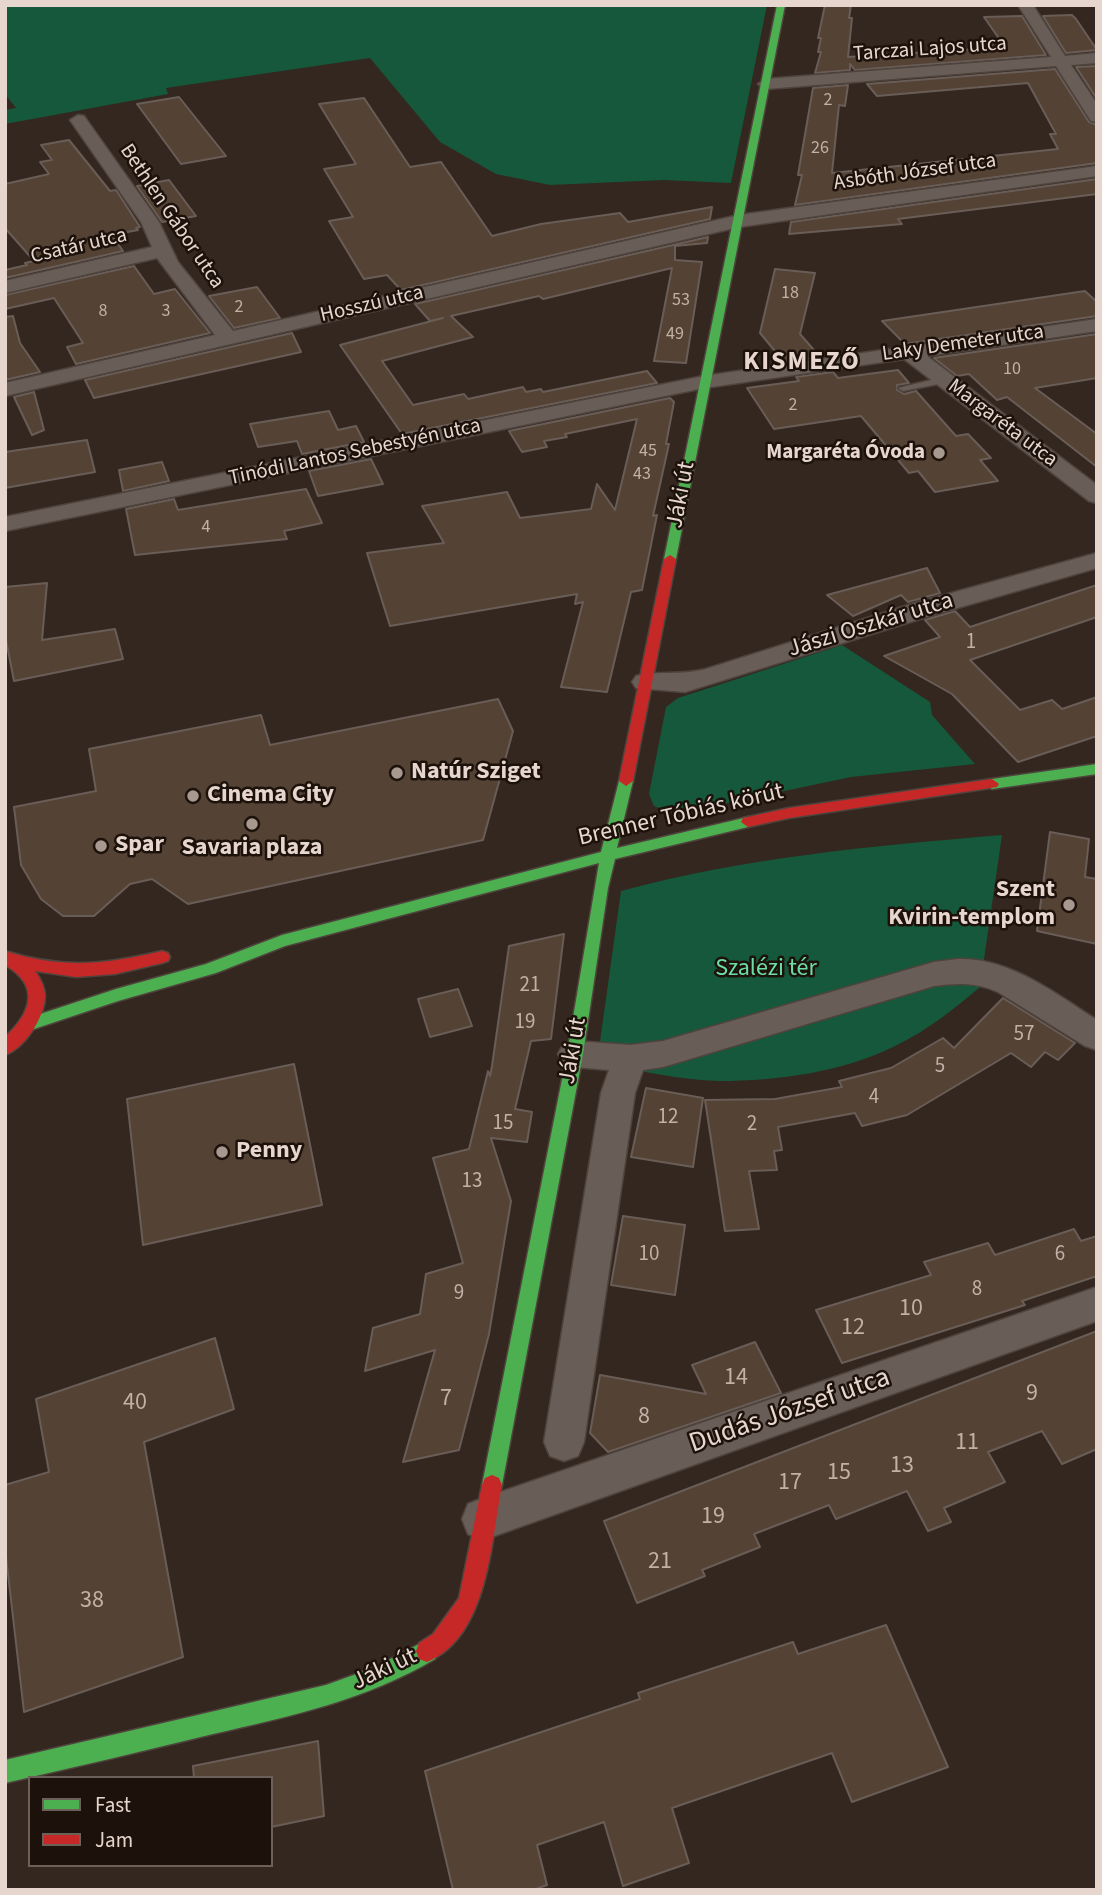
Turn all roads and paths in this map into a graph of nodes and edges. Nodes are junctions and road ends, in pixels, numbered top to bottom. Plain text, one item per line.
1 (781, 5) edge
2 (1025, 5) edge
3 (1097, 58) edge
4 (1061, 61) junction
5 (766, 84) junction
6 (1097, 117) edge
7 (78, 120) dead end
8 (1097, 171) edge
9 (739, 221) junction
10 (162, 251) junction
11 (5, 288) edge
12 (1097, 325) edge
13 (228, 338) junction
14 (908, 352) junction
15 (944, 380) junction
16 (704, 382) junction
17 (903, 388) dead end
18 (5, 390) edge
19 (1097, 496) edge
20 (5, 524) edge
21 (1097, 560) edge
22 (645, 682) junction
23 (1097, 769) edge
24 (608, 855) junction
25 (282, 941) junction
26 (218, 948) dead end
27 (180, 953) dead end
28 (11, 960) edge
29 (28, 1026) junction
30 (1097, 1037) edge
31 (6, 1048) edge
32 (575, 1054) junction
33 (630, 1058) junction
34 (1097, 1304) edge
35 (564, 1442) dead end
36 (483, 1519) junction
37 (5, 1772) edge

1 - 5 street, Jáki út
2 - 4 street
3 - 4 street, Tarczai Lajos utca
4 - 5 street, Tarczai Lajos utca
4 - 6 street
5 - 9 street, Jáki út
7 - 10 street, Bethlen Gábor utca
8 - 9 street, Asbóth József utca
9 - 13 street, Hosszú utca
9 - 16 street, Jáki út
10 - 11 street, Csatár utca
10 - 13 street, Bethlen Gábor utca
12 - 14 street, Laky Demeter utca
13 - 18 street, Hosszú utca
14 - 15 street, Margaréta utca
14 - 16 street, Laky Demeter utca
15 - 17 lane
15 - 19 street, Margaréta utca
16 - 20 street, Tinódi Lantos Sebestyén utca
16 - 22 street, Jáki út
21 - 22 street, Jászi Oszkár utca
22 - 24 street, Jáki út
23 - 24 street, Brenner Tóbiás körút
24 - 25 street, Brenner Tóbiás körút
24 - 32 street, Jáki út
25 - 26 street, Brenner Tóbiás körút
25 - 29 street, Brenner Tóbiás körút
27 - 28 street
28 - 29 street
29 - 31 street
30 - 33 street
32 - 33 street
32 - 36 street, Jáki út
33 - 35 street, Jáki út
34 - 36 street, Dudás József utca
36 - 37 street, Jáki út

